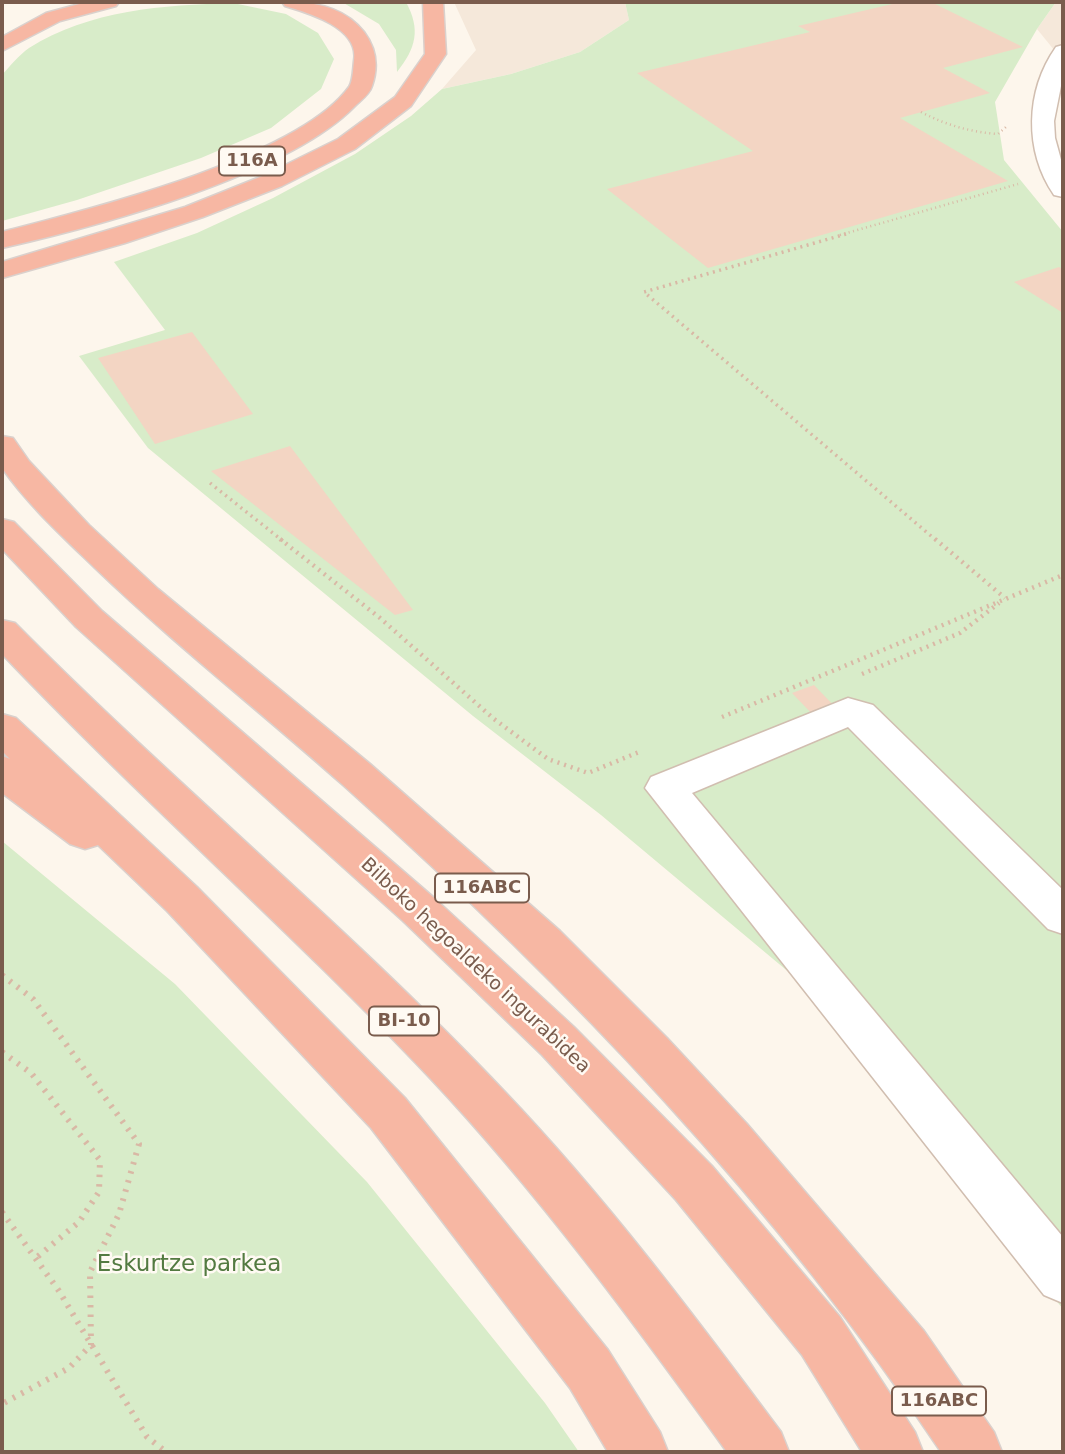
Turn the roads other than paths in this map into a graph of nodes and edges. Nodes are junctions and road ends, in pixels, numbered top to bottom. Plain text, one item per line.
1 (109, 2) edge
2 (292, 2) edge
3 (433, 2) edge
4 (2, 45) edge
5 (1063, 51) edge
6 (1058, 182) edge
7 (2, 240) edge
8 (2, 270) edge
9 (10, 456) edge
10 (2, 529) edge
11 (2, 632) edge
12 (2, 728) edge
13 (2, 771) edge
14 (182, 899) junction
15 (1063, 918) edge
16 (1063, 1277) edge
17 (640, 1452) edge
18 (761, 1452) edge
19 (895, 1452) edge
20 (974, 1452) edge

1 - 4 highway
2 - 7 highway, 116A
3 - 8 highway
5 - 6 street
9 - 20 highway, 116ABC
10 - 19 highway, Bilboko hegoaldeko ingurabidea
11 - 18 highway, BI-10
12 - 14 highway
13 - 14 highway
14 - 17 highway
15 - 16 street

